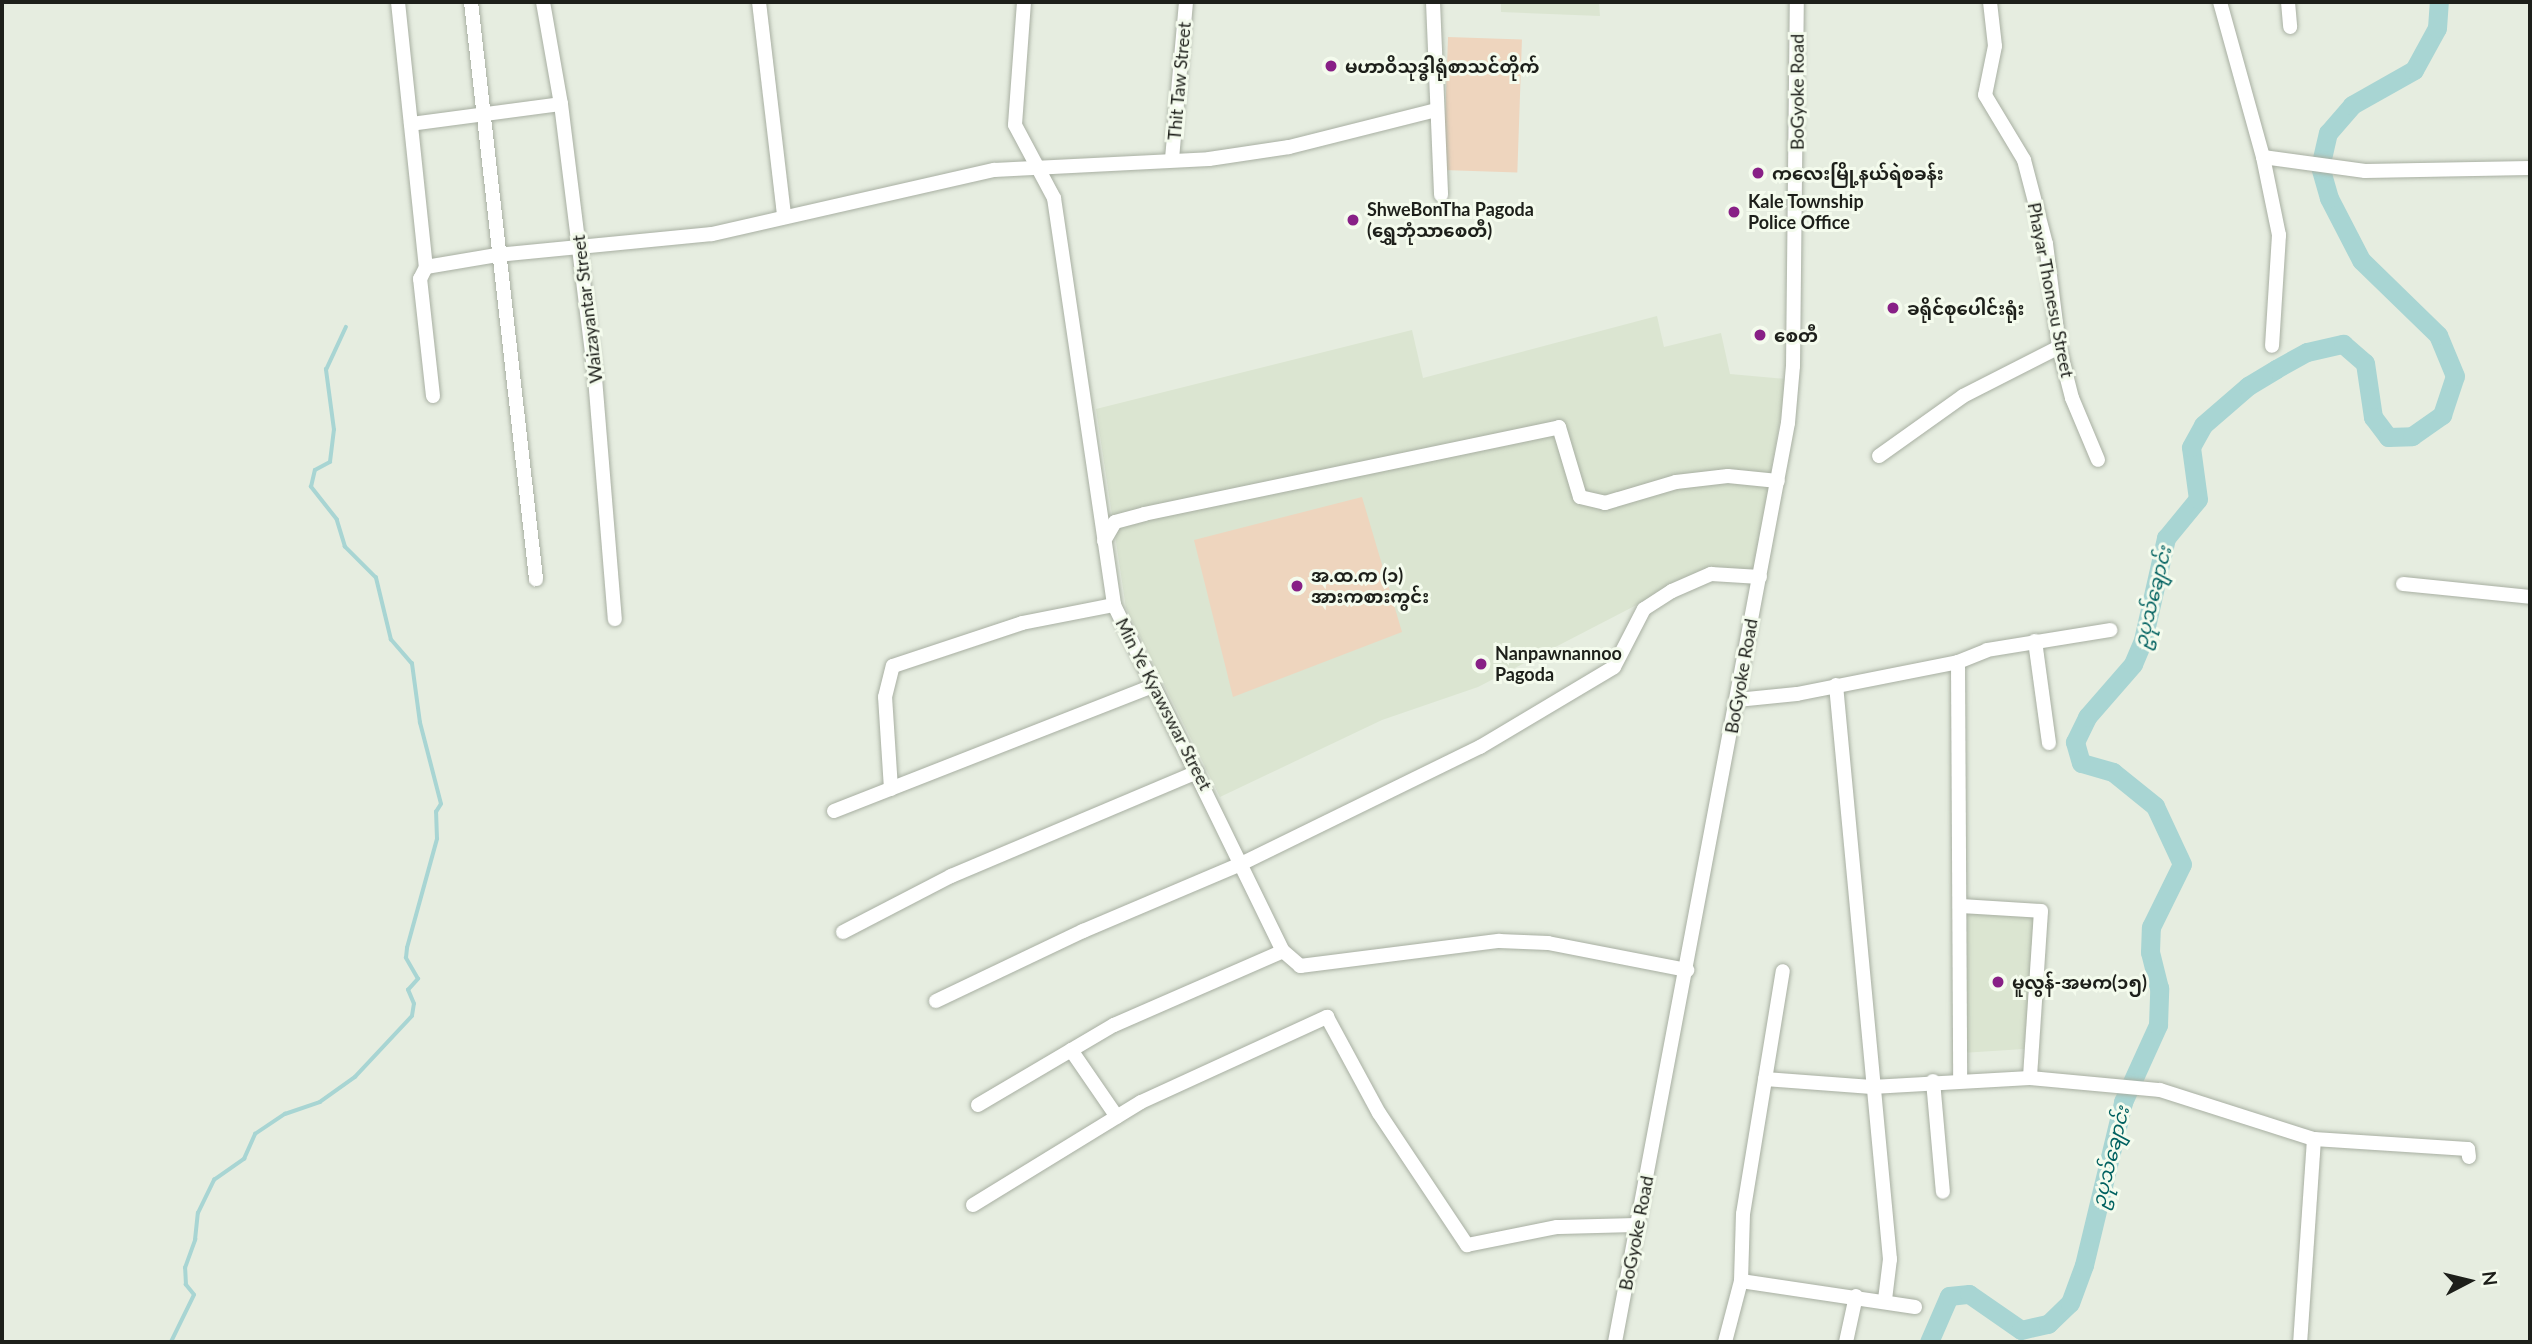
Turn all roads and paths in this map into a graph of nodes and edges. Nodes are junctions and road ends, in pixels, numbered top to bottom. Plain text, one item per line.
1 (398, 2) edge
2 (471, 2) edge
3 (544, 2) edge
4 (759, 2) edge
5 (1024, 2) edge
6 (1186, 2) edge
7 (1433, 2) edge
8 (1797, 2) edge
9 (1990, 2) edge
10 (2220, 2) edge
11 (2288, 2) edge
12 (2290, 27) dead end
13 (561, 104) junction
14 (1436, 110) junction
15 (484, 117) junction
16 (411, 124) junction
17 (2263, 157) junction
18 (1172, 159) junction
19 (1040, 167) junction
20 (2530, 169) edge
21 (1441, 195) dead end
22 (783, 216) junction
23 (580, 249) junction
24 (496, 255) junction
25 (426, 267) junction
26 (2059, 346) junction
27 (2272, 346) dead end
28 (433, 396) dead end
29 (1879, 456) dead end
30 (2098, 460) dead end
31 (1778, 481) junction
32 (1104, 541) junction
33 (1760, 577) junction
34 (536, 579) dead end
35 (2403, 584) dead end
36 (2530, 597) edge
37 (1114, 605) junction
38 (615, 619) dead end
39 (2110, 630) dead end
40 (2035, 641) junction
41 (1958, 662) junction
42 (1836, 685) junction
43 (1153, 686) junction
44 (1737, 700) junction
45 (2049, 743) dead end
46 (1197, 772) junction
47 (891, 789) junction
48 (834, 811) dead end
49 (1243, 863) junction
50 (1960, 906) junction
51 (843, 932) dead end
52 (1283, 951) junction
53 (1686, 970) junction
54 (1783, 971) dead end
55 (936, 1001) dead end
56 (1072, 1050) junction
57 (2029, 1078) junction
58 (1765, 1079) junction
59 (1960, 1079) junction
60 (1933, 1081) junction
61 (1872, 1087) junction
62 (978, 1105) dead end
63 (1117, 1117) junction
64 (2314, 1139) junction
65 (2469, 1157) dead end
66 (1943, 1192) dead end
67 (973, 1205) dead end
68 (1638, 1225) junction
69 (1741, 1281) junction
70 (1856, 1296) junction
71 (1885, 1300) junction
72 (1915, 1307) dead end
73 (1615, 1342) edge
74 (1726, 1342) edge
75 (1846, 1342) edge
76 (2300, 1342) edge

1 - 16 street
2 - 15 street
3 - 13 street, Waizayantar Street
4 - 22 street
5 - 19 street, Min Ye Kyawswar Street
6 - 18 street, Thit Taw Street
7 - 14 street
8 - 31 street, BoGyoke Road
9 - 26 street, Phayar Thonesu Street
10 - 17 street
11 - 12 street
13 - 15 street
13 - 23 street, Waizayantar Street
14 - 18 street
14 - 21 street
15 - 16 street
15 - 24 street
16 - 25 street
17 - 20 street
17 - 27 street
18 - 19 street
19 - 22 street
19 - 32 street, Min Ye Kyawswar Street
22 - 23 street
23 - 24 street
23 - 38 street, Waizayantar Street
24 - 25 street
24 - 34 street
25 - 28 street
26 - 29 street
26 - 30 street, Phayar Thonesu Street
31 - 32 street
31 - 33 street, BoGyoke Road
32 - 37 street, Min Ye Kyawswar Street
33 - 44 street, BoGyoke Road
33 - 49 street
35 - 36 street
37 - 43 street, Min Ye Kyawswar Street
37 - 47 street
39 - 40 street
40 - 41 street
40 - 45 street
41 - 42 street
41 - 50 street
42 - 44 street
42 - 61 street
43 - 46 street, Min Ye Kyawswar Street
43 - 47 street
44 - 53 street, BoGyoke Road
46 - 49 street, Min Ye Kyawswar Street
46 - 51 street
47 - 48 street
49 - 52 street, Min Ye Kyawswar Street
49 - 55 street
50 - 57 street
50 - 59 street
52 - 53 street
52 - 56 street
53 - 68 street, BoGyoke Road
54 - 58 street
56 - 62 street
56 - 63 street
57 - 59 street
57 - 64 street
58 - 61 street
58 - 69 street
59 - 60 street
60 - 61 street
60 - 66 street
61 - 71 street
63 - 67 street
63 - 68 street
64 - 65 street
64 - 76 street
68 - 73 street, BoGyoke Road
69 - 70 street
69 - 74 street
70 - 71 street
70 - 75 street
71 - 72 street

